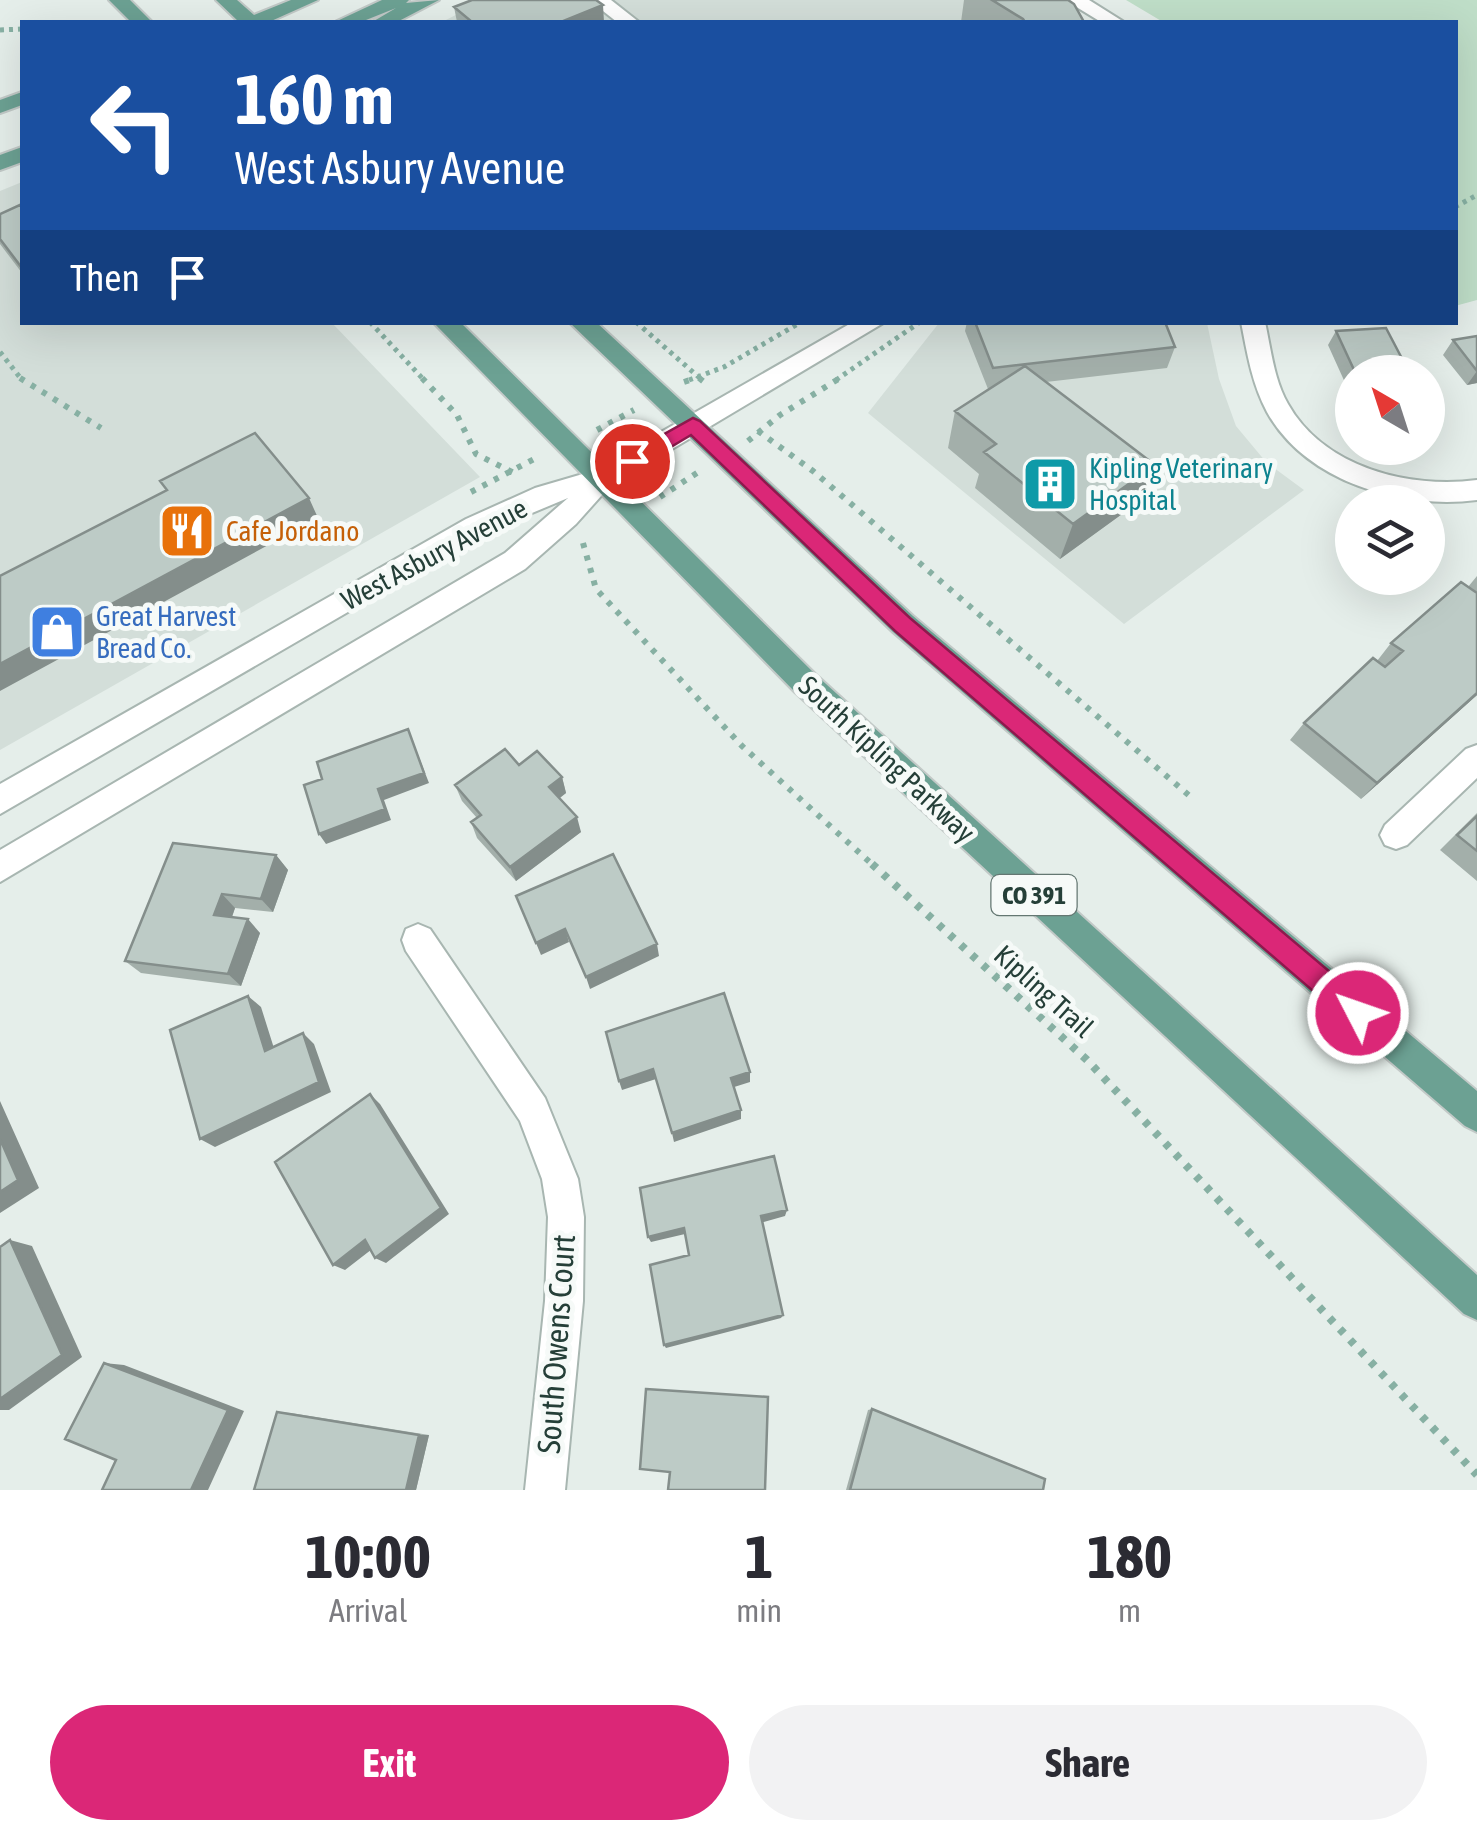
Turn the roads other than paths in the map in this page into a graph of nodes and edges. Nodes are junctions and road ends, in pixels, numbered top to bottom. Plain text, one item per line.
1 (97, 0) edge
2 (120, 0) edge
3 (226, 0) edge
4 (308, 0) edge
5 (400, 0) edge
6 (430, 0) edge
7 (599, 0) edge
8 (1075, 0) edge
9 (112, 20) edge
10 (140, 20) edge
11 (250, 20) edge
12 (257, 20) edge
13 (349, 20) edge
14 (386, 20) edge
15 (626, 20) edge
16 (1110, 20) edge
17 (448, 325) edge
18 (583, 325) edge
19 (868, 325) edge
20 (1254, 325) edge
21 (693, 426) junction
22 (601, 479) junction
23 (1477, 490) edge
24 (1477, 758) edge
25 (0, 800) edge
26 (1396, 835) dead end
27 (0, 867) edge
28 (418, 940) dead end
29 (1477, 1114) edge
30 (1477, 1301) edge
31 (545, 1490) edge

1 - 9 main road
2 - 10 main road
3 - 11 main road
4 - 12 main road
5 - 13 main road
6 - 14 main road
7 - 15 street
8 - 16 street
17 - 22 main road, South Kipling Parkway / CO 391
18 - 21 main road
19 - 21 street, West Asbury Avenue
20 - 23 street
21 - 22 street, West Asbury Avenue
21 - 29 main road
22 - 25 street, West Asbury Avenue
22 - 27 street
22 - 30 main road, South Kipling Parkway / CO 391
24 - 26 street
28 - 31 street, South Owens Court

